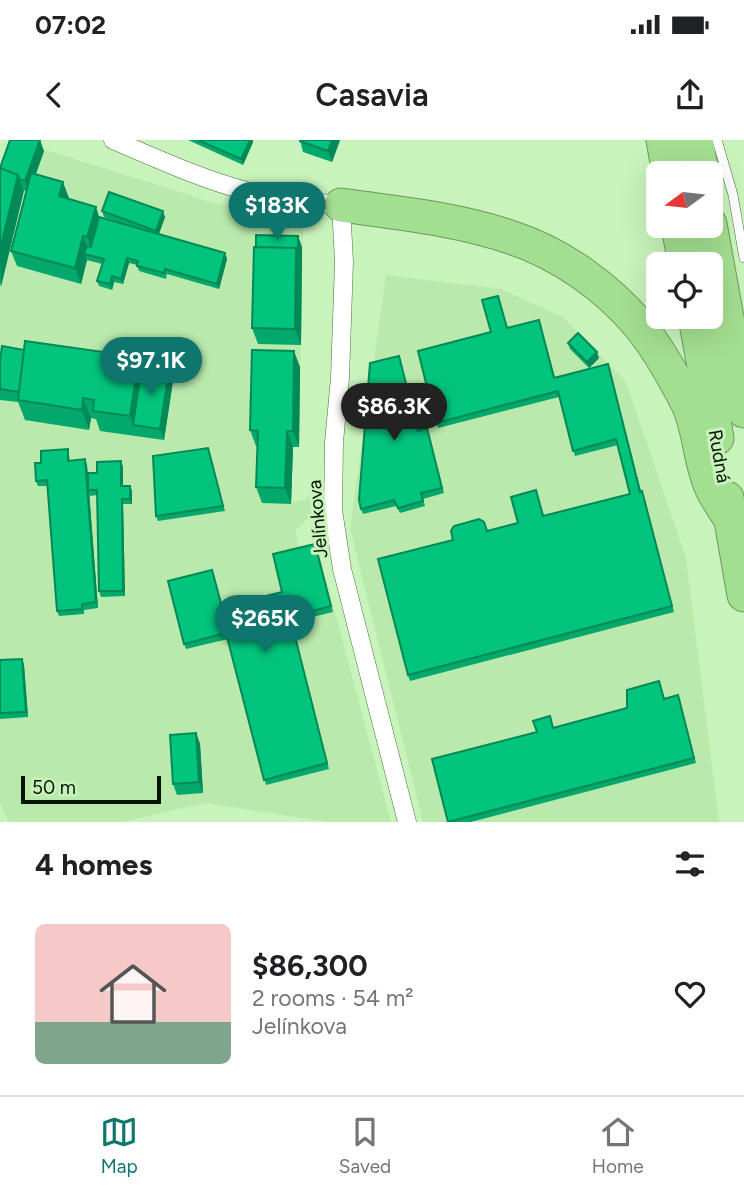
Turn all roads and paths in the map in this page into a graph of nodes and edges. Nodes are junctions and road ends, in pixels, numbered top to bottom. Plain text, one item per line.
1 (113, 140) edge
2 (663, 140) edge
3 (696, 140) edge
4 (718, 140) edge
5 (667, 161) edge
6 (700, 161) edge
7 (341, 205) junction
8 (713, 238) edge
9 (744, 258) edge
10 (697, 329) edge
11 (744, 411) edge
12 (731, 520) junction
13 (744, 596) edge
14 (407, 822) edge

1 - 7 street
2 - 5 highway
3 - 6 highway
4 - 9 lane
7 - 12 highway
7 - 14 street, Jelínkova
8 - 11 highway, Rudná
10 - 12 highway, Rudná
12 - 13 highway, Rudná

